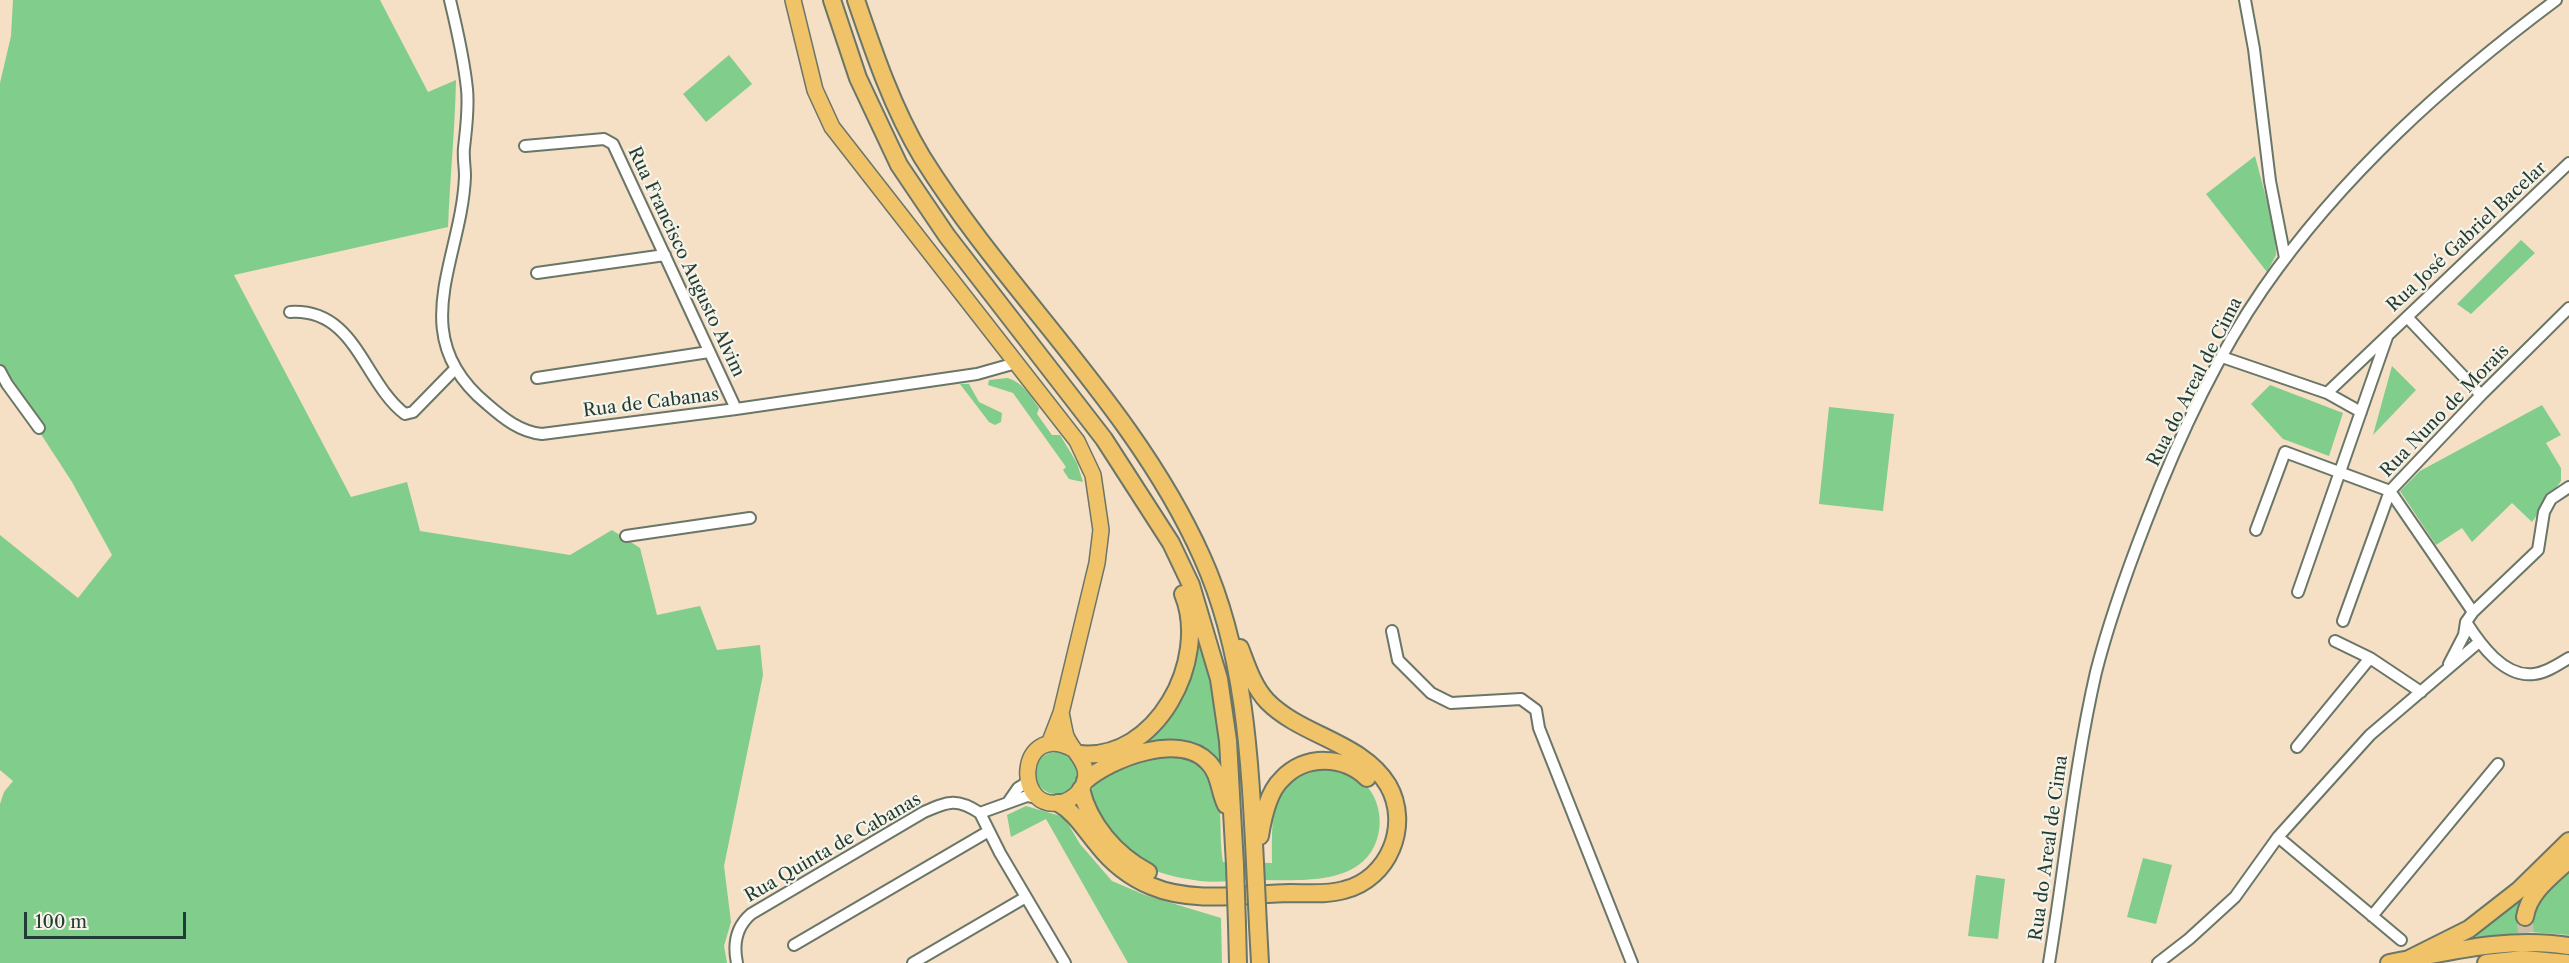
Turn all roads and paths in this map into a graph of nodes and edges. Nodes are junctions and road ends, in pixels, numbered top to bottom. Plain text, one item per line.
1 (450, 0) edge
2 (793, 0) edge
3 (832, 0) edge
4 (856, 0) edge
5 (2245, 0) edge
6 (2556, 0) edge
7 (525, 146) dead end
8 (2569, 163) edge
9 (665, 255) junction
10 (2285, 258) junction
11 (537, 273) dead end
12 (2569, 308) edge
13 (290, 312) dead end
14 (2407, 317) junction
15 (2388, 334) junction
16 (710, 351) junction
17 (2222, 357) junction
18 (1016, 363) junction
19 (455, 369) junction
20 (0, 371) edge
21 (537, 378) dead end
22 (2327, 393) junction
23 (2481, 394) junction
24 (736, 409) junction
25 (2361, 412) junction
26 (39, 428) dead end
27 (2338, 472) junction
28 (2569, 487) edge
29 (2390, 492) junction
30 (1146, 502) junction
31 (750, 518) dead end
32 (2256, 530) dead end
33 (626, 536) dead end
34 (2298, 592) dead end
35 (2473, 612) junction
36 (1224, 617) junction
37 (2343, 621) dead end
38 (2466, 622) junction
39 (1392, 632) dead end
40 (2336, 641) dead end
41 (2479, 642) junction
42 (2370, 658) junction
43 (2569, 658) edge
44 (2446, 670) junction
45 (2421, 692) junction
46 (1061, 713) junction
47 (1049, 744) junction
48 (2296, 747) dead end
49 (1076, 752) junction
50 (2498, 764) dead end
51 (1028, 782) junction
52 (1083, 785) junction
53 (1040, 798) junction
54 (1009, 801) junction
55 (1058, 803) junction
56 (980, 813) junction
57 (1233, 816) junction
58 (989, 831) junction
59 (2278, 837) junction
60 (2569, 841) edge
61 (2569, 860) edge
62 (1255, 863) junction
63 (1026, 897) junction
64 (2372, 916) junction
65 (2525, 917) tunnel mouth
66 (2401, 940) dead end
67 (794, 945) dead end
68 (2569, 946) edge
69 (2407, 960) junction
70 (737, 963) edge
71 (913, 963) edge
72 (1065, 963) edge
73 (1238, 963) edge
74 (1260, 963) edge
75 (1632, 963) edge
76 (2049, 963) edge
77 (2158, 963) edge
78 (2389, 963) edge
79 (2486, 963) edge
80 (2567, 963) edge

1 - 19 street, Rua de Cabanas
2 - 18 main road
3 - 30 highway
4 - 36 highway
5 - 10 street
6 - 10 street, Rua do Areal de Cima
7 - 9 street, Rua Francisco Augusto Alvim
8 - 14 street, Rua José Gabriel Bacelar
9 - 11 street
9 - 16 street, Rua Francisco Augusto Alvim
10 - 17 street, Rua do Areal de Cima
12 - 23 street, Rua Nuno de Morais
13 - 19 street
14 - 15 street, Rua José Gabriel Bacelar
14 - 23 street
15 - 22 street, Rua José Gabriel Bacelar
15 - 25 street, Rua José Gabriel Bacelar
16 - 21 street
16 - 24 street, Rua Francisco Augusto Alvim
17 - 22 street
17 - 76 street, Rua do Areal de Cima
18 - 24 street, Rua de Cabanas
18 - 46 main road
19 - 24 street, Rua de Cabanas
20 - 26 street
22 - 25 street
23 - 29 street, Rua Nuno de Morais
25 - 27 street, Rua José Gabriel Bacelar
27 - 29 street
27 - 32 street
27 - 34 street, Rua José Gabriel Bacelar
28 - 35 street
29 - 35 street
29 - 37 street, Rua Nuno de Morais
30 - 49 highway
30 - 57 highway
31 - 33 street
35 - 38 street
36 - 55 highway
36 - 62 highway
38 - 41 street
38 - 44 street
39 - 75 street
40 - 42 street
41 - 43 street
41 - 44 street
42 - 45 street
42 - 48 street
44 - 45 street
45 - 59 street
46 - 47 main road
46 - 49 main road
47 - 49 main road
47 - 51 main road
49 - 52 main road
50 - 64 street
51 - 53 main road
51 - 54 street
52 - 55 main road
52 - 57 highway
52 - 62 highway
53 - 54 street
53 - 55 main road
54 - 56 street
56 - 58 street
56 - 70 street, Rua Quinta de Cabanas
57 - 73 highway, bridge
58 - 63 street
58 - 67 street
59 - 64 street
59 - 77 street
60 - 69 highway
61 - 65 highway
62 - 74 highway, bridge
63 - 71 street
63 - 72 street
64 - 66 street
68 - 69 highway
69 - 78 highway
79 - 80 highway

